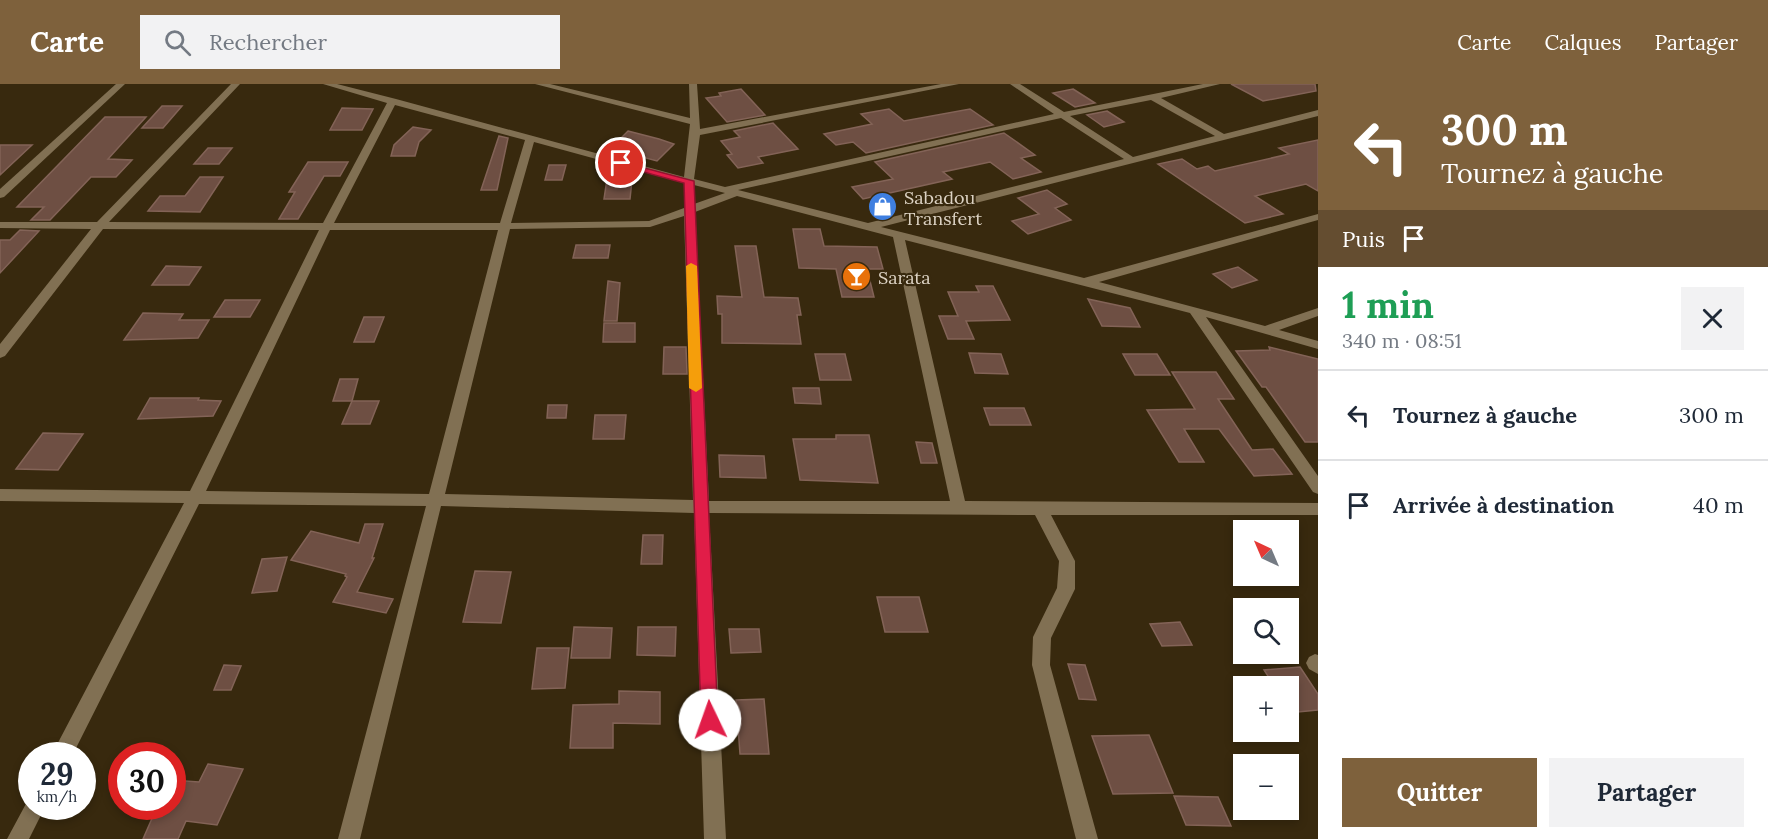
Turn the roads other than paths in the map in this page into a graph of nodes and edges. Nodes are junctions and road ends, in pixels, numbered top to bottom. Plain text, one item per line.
1 (121, 84) edge
2 (236, 84) edge
3 (327, 84) edge
4 (376, 84) edge
5 (539, 84) edge
6 (693, 84) edge
7 (955, 84) edge
8 (1014, 84) edge
9 (1216, 84) edge
10 (364, 93) junction
11 (1153, 97) junction
12 (393, 101) junction
13 (1318, 113) edge
14 (1062, 115) junction
15 (695, 128) junction
16 (1223, 137) junction
17 (530, 138) junction
18 (1132, 160) junction
19 (689, 181) junction
20 (724, 190) junction
21 (736, 193) junction
22 (0, 195) edge
23 (689, 210) junction
24 (1318, 217) edge
25 (0, 225) edge
26 (100, 225) junction
27 (505, 226) junction
28 (867, 226) junction
29 (326, 227) junction
30 (898, 234) junction
31 (1083, 283) junction
32 (1194, 310) junction
33 (1318, 312) edge
34 (1265, 330) junction
35 (1318, 345) edge
36 (0, 353) edge
37 (1318, 488) edge
38 (0, 495) edge
39 (195, 497) junction
40 (436, 500) junction
41 (700, 507) junction
42 (959, 508) junction
43 (1040, 509) junction
44 (1318, 509) edge
45 (68, 742) edge
46 (28, 820) edge
47 (18, 839) edge
48 (349, 839) edge
49 (715, 839) edge
50 (1087, 839) edge

1 - 22 street
2 - 26 street
3 - 10 street
4 - 10 street
5 - 15 street
6 - 15 street
7 - 15 street
8 - 14 street
9 - 11 street
10 - 12 street
11 - 14 street
11 - 16 street
12 - 17 street
12 - 29 street
13 - 16 street
14 - 18 street
14 - 20 street
15 - 19 street
16 - 18 street
17 - 19 street
17 - 27 street
18 - 28 street
19 - 20 street
19 - 23 street
20 - 21 street
21 - 23 street
21 - 28 street
23 - 27 street
23 - 41 street
24 - 31 street
25 - 26 street
26 - 29 street
26 - 36 street
27 - 29 street
27 - 40 street
28 - 30 street
29 - 39 street
30 - 31 street
30 - 42 street
31 - 32 street
32 - 34 street
32 - 37 street
33 - 34 street
34 - 35 street
38 - 39 street
39 - 40 street
39 - 45 street
40 - 41 street
40 - 48 street
41 - 42 street
41 - 49 street
42 - 43 street
43 - 44 street
43 - 50 street
46 - 47 street

